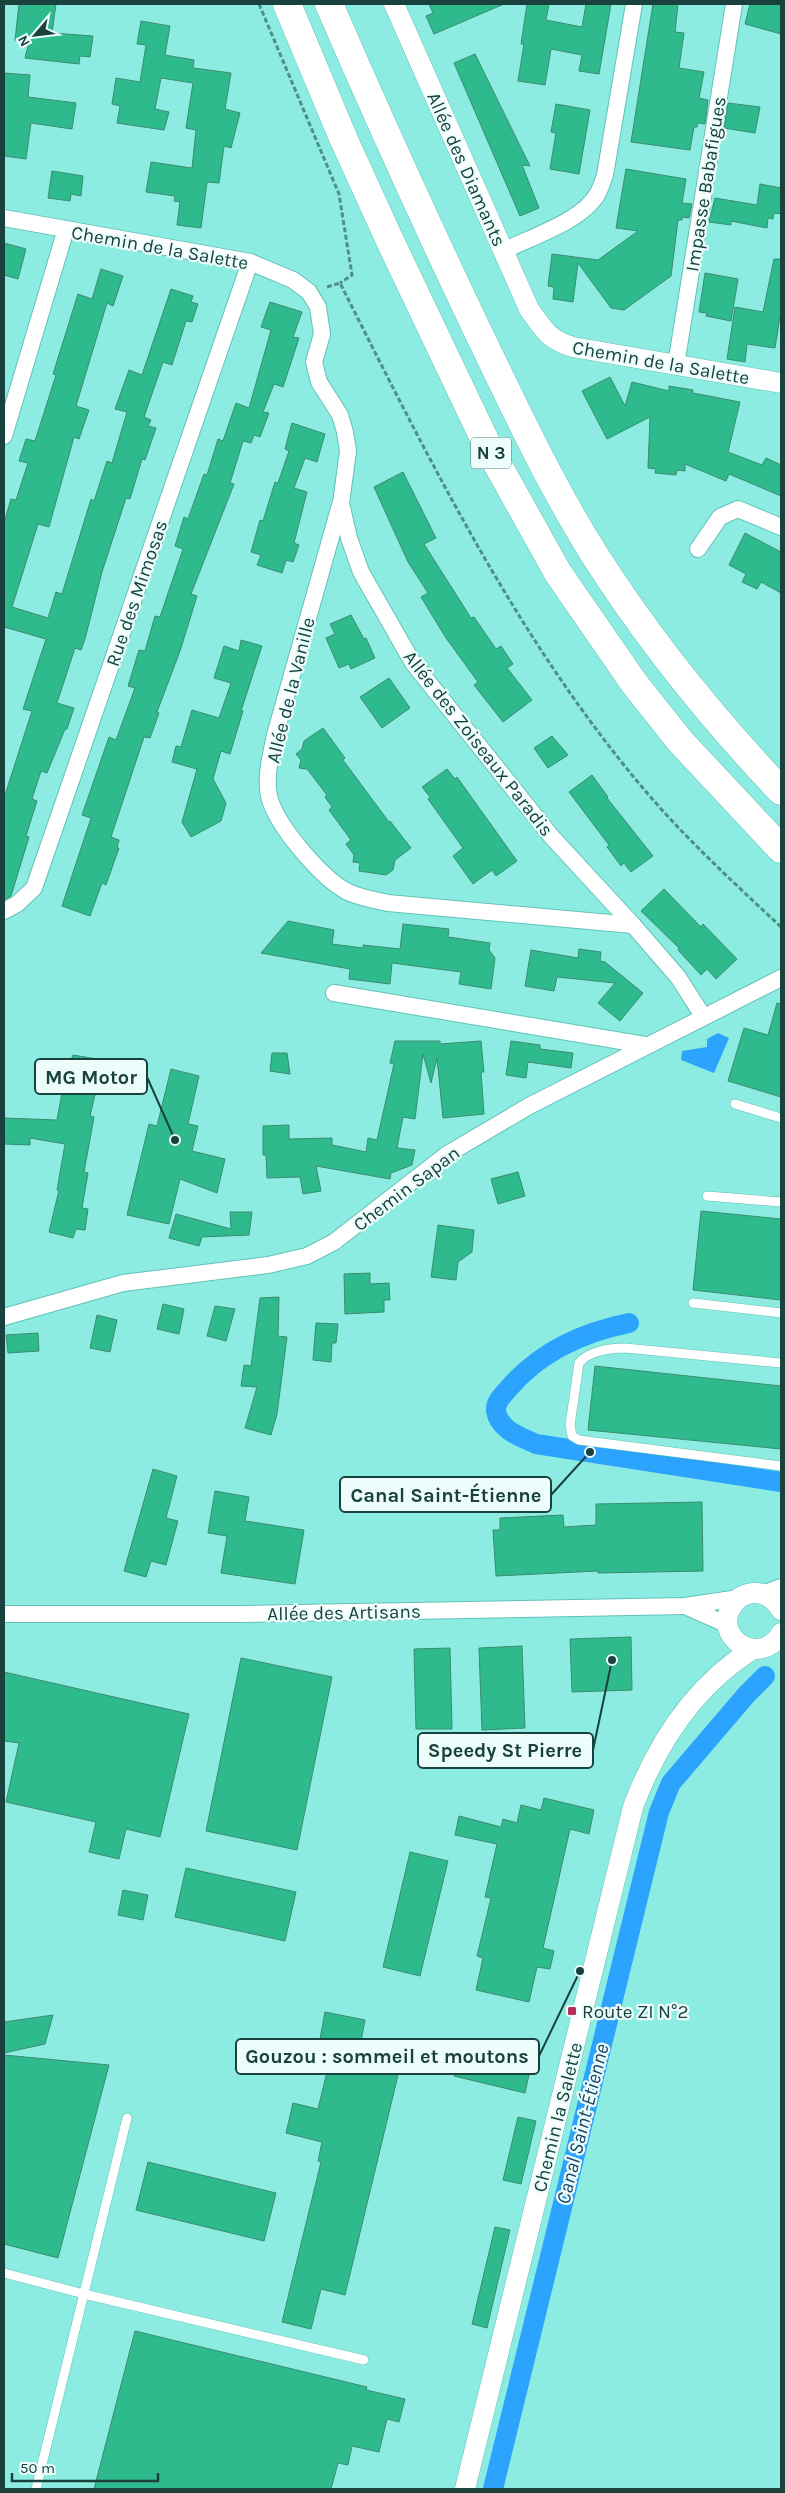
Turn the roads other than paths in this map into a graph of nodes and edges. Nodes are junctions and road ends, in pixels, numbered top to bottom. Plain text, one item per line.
1 (287, 4) edge
2 (329, 4) edge
3 (394, 4) edge
4 (634, 4) edge
5 (734, 4) edge
6 (4, 218) edge
7 (66, 230) junction
8 (503, 251) junction
9 (250, 262) junction
10 (309, 292) joint
11 (545, 332) joint
12 (676, 365) junction
13 (781, 383) edge
14 (4, 436) edge
15 (341, 503) junction
16 (781, 527) edge
17 (698, 549) dead end
18 (757, 766) junction
19 (781, 785) edge
20 (781, 791) edge
21 (781, 849) edge
22 (4, 911) edge
23 (633, 925) junction
24 (781, 978) edge
25 (334, 993) dead end
26 (703, 1016) junction
27 (645, 1046) junction
28 (735, 1104) dead end
29 (781, 1118) edge
30 (707, 1196) dead end
31 (781, 1202) edge
32 (693, 1304) dead end
33 (781, 1313) edge
34 (4, 1317) edge
35 (781, 1363) edge
36 (781, 1466) edge
37 (772, 1591) edge
38 (739, 1598) junction
39 (685, 1606) junction
40 (781, 1610) edge
41 (4, 1614) edge
42 (728, 1628) junction
43 (772, 1643) edge
44 (715, 1676) junction
45 (127, 2118) dead end
46 (4, 2272) edge
47 (84, 2294) junction
48 (364, 2360) dead end
49 (36, 2489) edge
50 (465, 2489) edge

1 - 21 highway, N 3
2 - 18 highway, N 3
3 - 8 street, Allée des Diamants
4 - 8 street
5 - 12 street, Impasse Babafigues
6 - 7 street, Chemin de la Salette
7 - 9 street, Chemin de la Salette
7 - 14 street
8 - 11 street, Allée des Diamants
9 - 10 street, Chemin de la Salette
9 - 22 street, Rue des Mimosas
10 - 15 street, Allée des Zoiseaux Paradis
11 - 12 street, Chemin de la Salette
12 - 13 street, Chemin de la Salette
15 - 23 street, Allée des Zoiseaux Paradis
15 - 23 street, Allée de la Vanille
16 - 17 street
18 - 19 highway
18 - 20 highway, N 3
23 - 26 street, Allée des Zoiseaux Paradis
24 - 26 street, Chemin Sapan
25 - 27 street
26 - 27 street, Chemin Sapan
27 - 34 street, Chemin Sapan
28 - 29 lane
30 - 31 lane
32 - 33 lane
35 - 36 lane
37 - 38 street
37 - 40 street
38 - 39 street, Allée des Artisans
38 - 42 street, Chemin la Salette
39 - 41 street, Allée des Artisans
39 - 42 street, Allée des Artisans
42 - 43 street
42 - 44 street, Chemin la Salette
43 - 44 street, Chemin la Salette
44 - 50 street, Chemin la Salette
45 - 47 lane
46 - 47 lane
47 - 48 lane
47 - 49 lane

